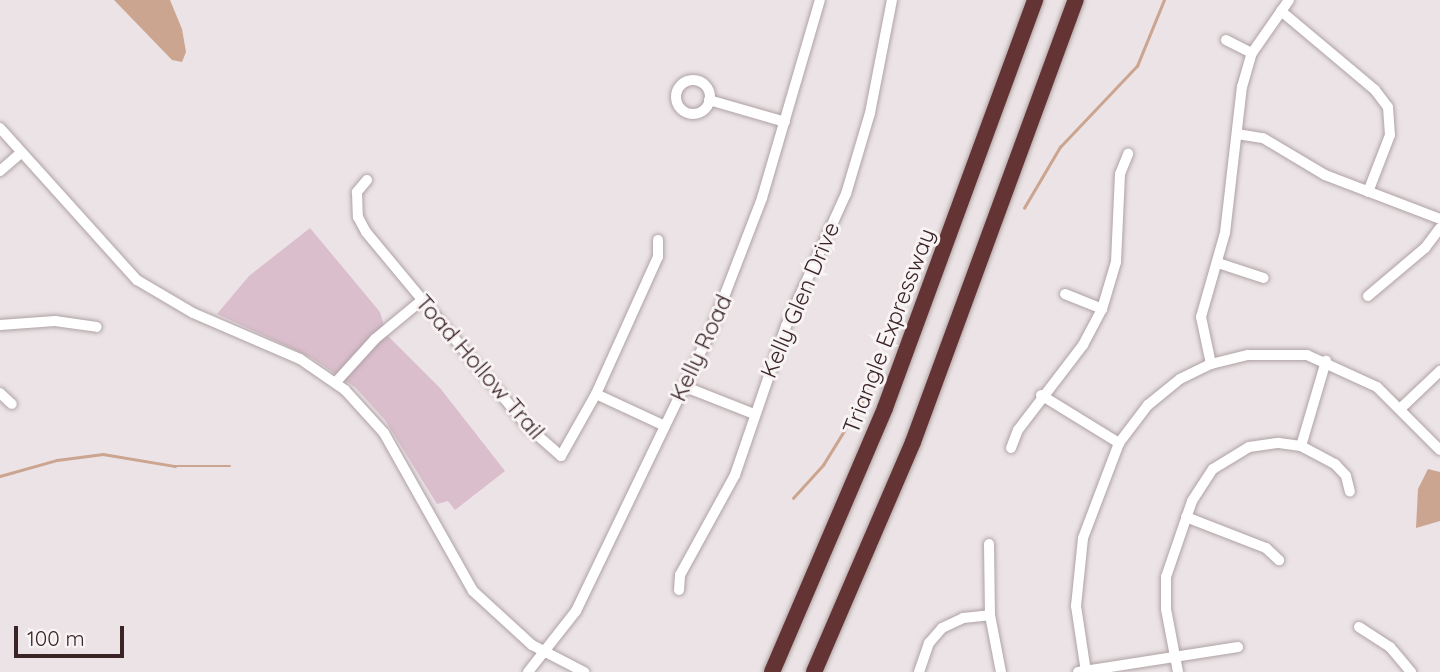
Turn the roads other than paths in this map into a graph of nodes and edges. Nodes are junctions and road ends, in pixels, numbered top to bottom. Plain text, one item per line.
1 (820, 0) edge
2 (892, 0) edge
3 (1035, 0) edge
4 (1076, 0) edge
5 (1289, 0) edge
6 (1280, 10) junction
7 (1226, 40) dead end
8 (1252, 53) junction
9 (709, 100) dead end
10 (785, 122) junction
11 (0, 128) edge
12 (1237, 134) junction
13 (21, 153) junction
14 (1128, 154) dead end
15 (0, 172) edge
16 (367, 180) dead end
17 (1368, 192) junction
18 (1440, 219) edge
19 (1440, 228) edge
20 (658, 240) dead end
21 (1217, 262) junction
22 (1264, 278) dead end
23 (1066, 294) dead end
24 (1368, 296) dead end
25 (422, 300) junction
26 (1102, 309) junction
27 (1, 325) edge
28 (97, 327) dead end
29 (0, 338) edge
30 (1326, 361) junction
31 (1211, 364) junction
32 (1440, 371) edge
33 (336, 382) junction
34 (683, 386) junction
35 (0, 393) edge
36 (596, 394) junction
37 (1041, 395) junction
38 (12, 404) dead end
39 (1401, 408) junction
40 (754, 414) junction
41 (665, 426) junction
42 (1119, 443) junction
43 (1301, 446) junction
44 (1011, 448) dead end
45 (1440, 450) edge
46 (1350, 492) dead end
47 (1186, 517) junction
48 (989, 544) dead end
49 (1279, 560) dead end
50 (679, 590) dead end
51 (990, 615) junction
52 (1359, 627) dead end
53 (1238, 647) dead end
54 (547, 653) junction
55 (1175, 654) junction
56 (528, 672) edge
57 (584, 672) edge
58 (772, 672) edge
59 (814, 672) edge
60 (919, 672) edge
61 (1001, 672) edge
62 (1084, 672) edge
63 (1178, 672) edge
64 (1410, 672) edge

1 - 10 street, Kelly Road
2 - 40 street, Kelly Glen Drive
3 - 58 highway, Triangle Expressway
4 - 59 highway
5 - 6 street
6 - 8 street
6 - 17 street
7 - 8 street
8 - 12 street
9 - 10 street
10 - 34 street, Kelly Road
11 - 13 street
12 - 17 street
12 - 21 street
13 - 15 street
13 - 33 street
14 - 26 street
16 - 25 street, Toad Hollow Trail
17 - 18 street
19 - 24 street
20 - 36 street, Toad Hollow Trail
21 - 22 street
21 - 31 street
23 - 26 street
25 - 33 street
25 - 36 street, Toad Hollow Trail
26 - 37 street
27 - 28 street
27 - 29 street
30 - 31 street
30 - 39 street
30 - 43 street
31 - 42 street
32 - 39 street
33 - 54 street
34 - 40 street
34 - 41 street, Kelly Road
35 - 38 street
36 - 41 street
37 - 42 street
37 - 44 street
39 - 45 street
40 - 50 street, Kelly Glen Drive
41 - 54 street, Kelly Road
42 - 62 street
43 - 46 street
43 - 47 street
47 - 49 street
47 - 55 street
48 - 51 street
51 - 60 street
51 - 61 street
52 - 64 street
53 - 55 street
54 - 56 street, Kelly Road
54 - 57 street
55 - 62 street
55 - 63 street

